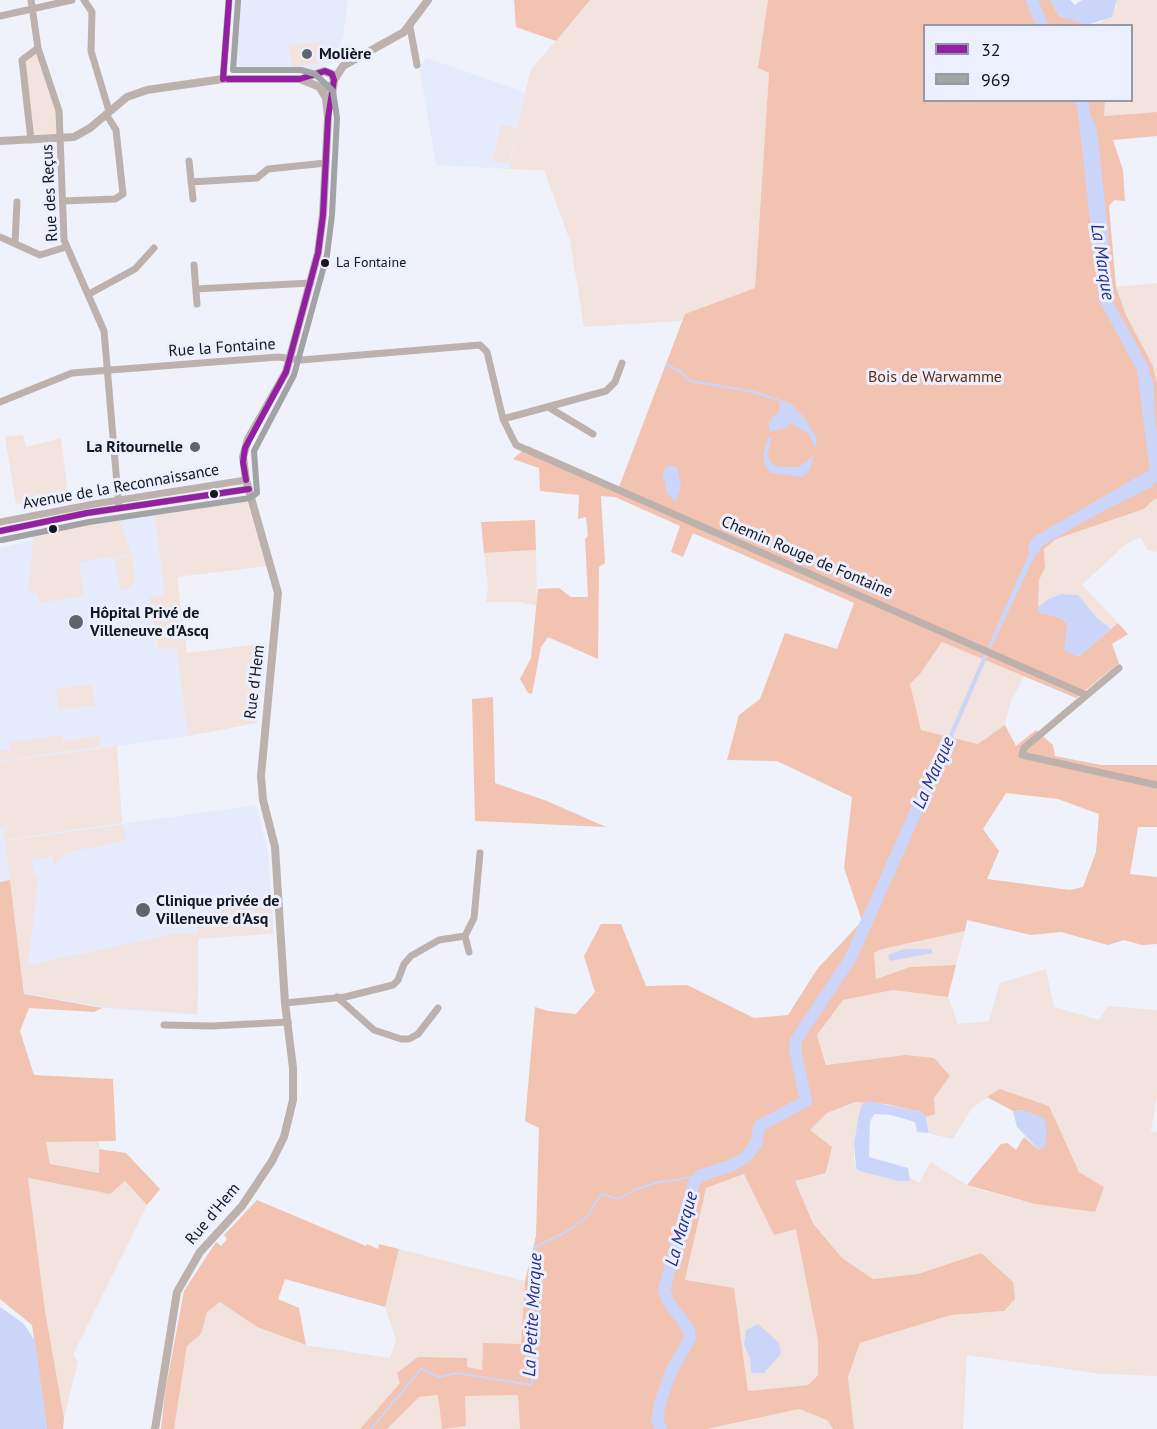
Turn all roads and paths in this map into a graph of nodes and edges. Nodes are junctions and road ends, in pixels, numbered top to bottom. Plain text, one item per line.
1 (31, 0) edge
2 (72, 0) edge
3 (84, 0) edge
4 (229, 0) edge
5 (234, 0) edge
6 (428, 0) edge
7 (32, 10) junction
8 (0, 16) edge
9 (410, 27) junction
10 (38, 48) junction
11 (350, 61) junction
12 (417, 65) dead end
13 (323, 72) junction
14 (226, 79) junction
15 (300, 79) junction
16 (334, 82) junction
17 (319, 87) junction
18 (108, 113) junction
19 (328, 118) junction
20 (61, 138) junction
21 (31, 140) junction
22 (0, 141) edge
23 (189, 161) dead end
24 (326, 163) junction
25 (191, 182) junction
26 (193, 199) dead end
27 (63, 201) junction
28 (17, 202) dead end
29 (1, 240) edge
30 (15, 243) junction
31 (66, 247) junction
32 (154, 248) dead end
33 (194, 265) dead end
34 (310, 283) junction
35 (196, 289) junction
36 (89, 294) junction
37 (197, 304) dead end
38 (290, 358) junction
39 (622, 363) dead end
40 (107, 370) junction
41 (0, 402) edge
42 (548, 407) junction
43 (503, 419) junction
44 (593, 434) dead end
45 (516, 446) joint
46 (248, 485) junction
47 (118, 500) junction
48 (119, 508) junction
49 (0, 522) edge
50 (0, 531) edge
51 (1119, 668) dead end
52 (1086, 695) junction
53 (1157, 785) edge
54 (480, 853) dead end
55 (465, 936) junction
56 (469, 952) dead end
57 (337, 998) junction
58 (285, 1003) junction
59 (438, 1008) dead end
60 (288, 1022) junction
61 (164, 1024) dead end
62 (155, 1429) edge

1 - 7 street, Rue des Reçus
2 - 7 street
3 - 18 street
4 - 14 street
5 - 14 street
6 - 9 street
7 - 8 street
7 - 10 street, Rue des Reçus
9 - 11 street
9 - 12 street
10 - 20 street, Rue des Reçus
10 - 21 street
11 - 13 street
11 - 16 street
13 - 15 street
13 - 16 street
13 - 17 street
14 - 15 street
14 - 18 street
15 - 17 street
16 - 17 street
16 - 19 street
17 - 19 street
18 - 20 street
18 - 27 street
19 - 24 street, Rue d'Hem
20 - 21 street
20 - 27 street, Rue des Reçus
21 - 22 street
23 - 25 street
24 - 25 street
24 - 34 street, Rue d'Hem
25 - 26 street
27 - 31 street, Rue des Reçus
28 - 30 street
29 - 30 street
30 - 31 street
31 - 36 street, Rue des Reçus
32 - 36 street
33 - 35 street
34 - 35 street
34 - 38 street, Rue d'Hem
35 - 37 street
36 - 40 street, Rue des Reçus
38 - 40 street, Rue la Fontaine
38 - 43 street, Rue la Fontaine
38 - 46 street, Rue d'Hem
39 - 42 street
40 - 41 street, Rue la Fontaine
40 - 47 street, Rue des Reçus
42 - 43 street
42 - 44 street
43 - 45 street, Rue la Fontaine
45 - 52 street, Chemin Rouge de Fontaine
46 - 47 street, Avenue de la Reconnaissance
46 - 48 street, Avenue de la Reconnaissance
46 - 58 street, Rue d'Hem
47 - 48 street, Rue des Reçus
47 - 49 street, Avenue de la Reconnaissance
48 - 50 street, Avenue de la Reconnaissance
51 - 52 street
52 - 53 street
54 - 55 street
55 - 56 street
55 - 57 street
57 - 58 street
57 - 59 street
58 - 60 street, Rue d'Hem
60 - 61 street
60 - 62 street, Rue d'Hem

